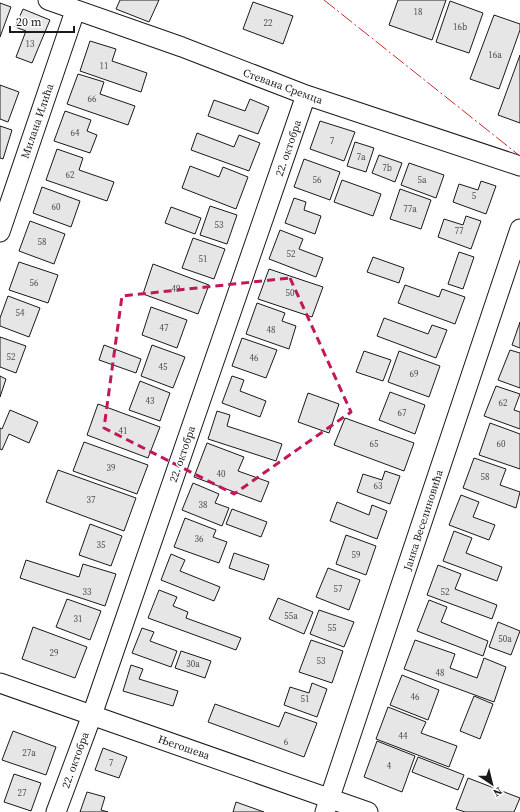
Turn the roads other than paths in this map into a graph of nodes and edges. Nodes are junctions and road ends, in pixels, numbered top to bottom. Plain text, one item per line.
1 (48, 0) edge
2 (75, 11) junction
3 (306, 95) junction
4 (520, 166) edge
5 (520, 229) edge
6 (0, 232) edge
7 (0, 683) edge
8 (92, 715) junction
9 (327, 805) edge
10 (56, 812) edge
11 (368, 812) edge

1 - 2 street, Стевана Сремца
2 - 3 street, Стевана Сремца
2 - 6 street, Милана Илића
3 - 4 street, Стевана Сремца
3 - 8 street, 22. октобра
5 - 9 street, Јанка Веселиновића
7 - 8 street, Његошева
8 - 9 street, Његошева
8 - 10 street, 22. октобра
9 - 11 street, Његошева

